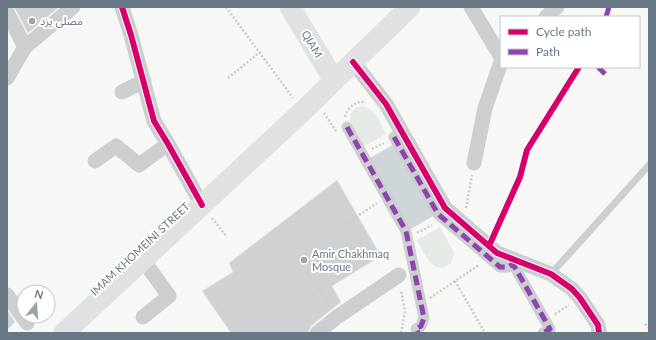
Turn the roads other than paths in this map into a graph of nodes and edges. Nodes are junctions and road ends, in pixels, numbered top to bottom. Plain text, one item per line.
1 (73, 7) edge
2 (122, 7) edge
3 (290, 7) edge
4 (410, 7) edge
5 (472, 7) edge
6 (557, 7) edge
7 (7, 12) edge
8 (547, 16) edge
9 (25, 47) junction
10 (500, 55) edge
11 (353, 62) junction
12 (500, 65) edge
13 (7, 78) edge
14 (334, 80) junction
15 (144, 81) junction
16 (122, 92) dead end
17 (347, 127) road end
18 (394, 137) road end
19 (168, 144) junction
20 (95, 161) dead end
21 (474, 163) road end
22 (649, 165) edge
23 (202, 205) junction
24 (144, 260) junction
25 (552, 274) junction
26 (399, 275) road end
27 (7, 295) edge
28 (16, 307) edge
29 (144, 317) dead end
30 (64, 333) edge
31 (317, 333) edge
32 (418, 333) edge
33 (543, 333) edge
34 (599, 333) edge

1 - 9 street
2 - 15 street
3 - 14 main road, QIAM
4 - 11 main road, IMAM KHOMEINI STREET
5 - 10 street
6 - 8 street
7 - 9 street
9 - 13 street
11 - 14 main road, IMAM KHOMEINI STREET
11 - 25 street
12 - 21 street
14 - 23 main road, IMAM KHOMEINI STREET
15 - 16 street
15 - 19 street
17 - 32 street
18 - 33 street
19 - 20 street
19 - 23 street
22 - 25 lane
23 - 24 main road, IMAM KHOMEINI STREET
24 - 29 street
24 - 30 main road, IMAM KHOMEINI STREET
25 - 34 street
26 - 31 street
27 - 28 street

